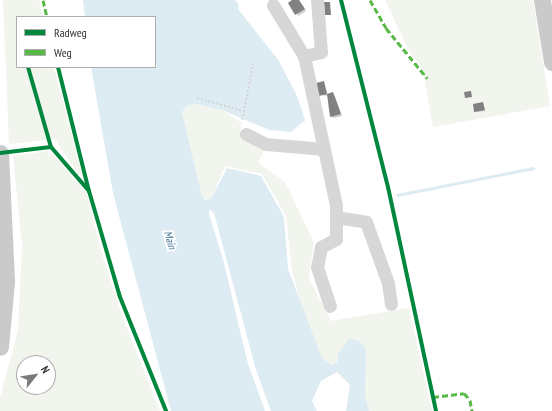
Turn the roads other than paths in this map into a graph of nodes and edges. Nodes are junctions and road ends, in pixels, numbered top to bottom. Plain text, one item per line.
1 (317, 0) edge
2 (542, 0) edge
3 (273, 5) dead end
4 (304, 56) junction
5 (552, 62) edge
6 (246, 134) dead end
7 (324, 149) junction
8 (0, 154) edge
9 (336, 216) junction
10 (391, 304) dead end
11 (330, 306) dead end
12 (0, 343) edge

1 - 4 lane
2 - 5 main road
3 - 4 lane
4 - 7 lane
6 - 7 lane
7 - 9 lane
8 - 12 main road
9 - 10 lane
9 - 11 lane

